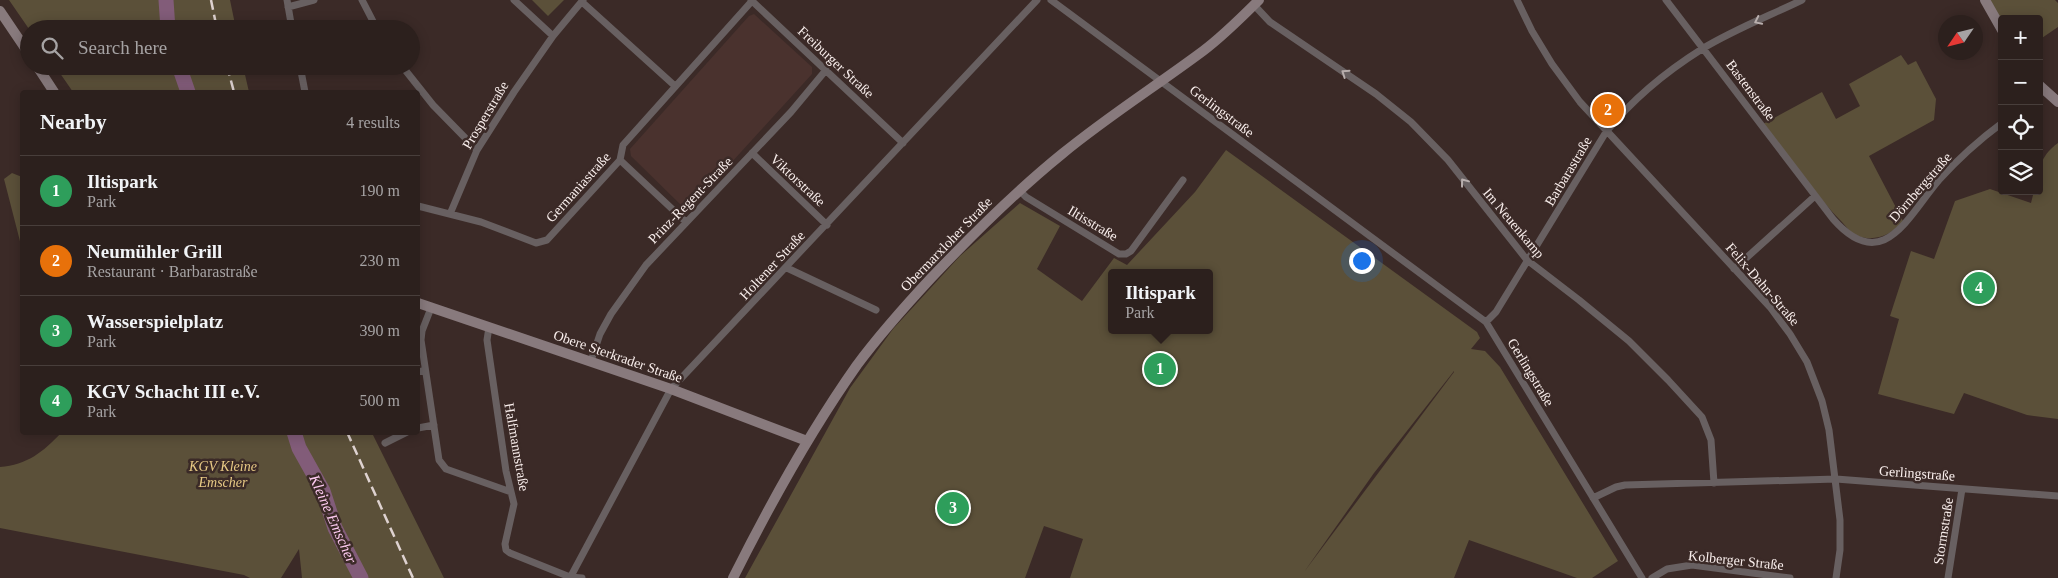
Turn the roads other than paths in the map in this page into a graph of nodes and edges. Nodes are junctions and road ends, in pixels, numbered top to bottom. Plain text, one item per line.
1 (314, 0) edge
2 (362, 0) edge
3 (514, 0) edge
4 (1037, 0) edge
5 (1051, 0) edge
6 (1517, 0) edge
7 (1666, 0) edge
8 (1802, 0) edge
9 (1985, 0) edge
10 (583, 1) edge
11 (752, 1) edge
12 (1256, 3) edge
13 (287, 4) edge
14 (0, 11) edge
15 (290, 20) edge
16 (372, 20) edge
17 (1998, 23) edge
18 (553, 36) junction
19 (20, 41) edge
20 (1703, 48) junction
21 (826, 70) junction
22 (43, 75) edge
23 (302, 75) edge
24 (409, 75) edge
25 (1161, 81) junction
26 (675, 86) junction
27 (2043, 89) edge
28 (53, 90) edge
29 (305, 90) edge
30 (2058, 102) edge
31 (1998, 122) edge
32 (1998, 126) edge
33 (1606, 132) junction
34 (1986, 135) junction
35 (903, 143) junction
36 (477, 150) junction
37 (752, 154) junction
38 (620, 160) junction
39 (1183, 180) dead end
40 (1019, 190) junction
41 (1816, 196) junction
42 (420, 206) edge
43 (450, 214) junction
44 (686, 222) junction
45 (827, 225) junction
46 (1527, 260) junction
47 (787, 268) junction
48 (1734, 269) junction
49 (420, 304) edge
50 (431, 308) junction
51 (876, 310) dead end
52 (1486, 322) junction
53 (489, 327) junction
54 (591, 361) junction
55 (421, 371) edge
56 (672, 389) junction
57 (434, 425) junction
58 (420, 428) edge
59 (401, 435) edge
60 (807, 441) junction
61 (385, 443) dead end
62 (1836, 479) junction
63 (1714, 483) junction
64 (1962, 489) junction
65 (511, 492) junction
66 (2058, 496) edge
67 (1593, 498) junction
68 (570, 578) edge
69 (582, 578) edge
70 (733, 578) edge
71 (1642, 578) edge
72 (1652, 578) edge
73 (1790, 578) edge
74 (1836, 578) edge
75 (1948, 578) edge

1 - 13 street
2 - 16 street
3 - 18 street
4 - 35 street, Holtener Straße
5 - 25 street, Gerlingstraße
6 - 33 street, Felix-Dahn-Straße
7 - 20 street, Bastenstraße
8 -> 20 street, Barbarastraße
9 - 17 street
10 - 18 street, Prosperstraße
10 - 26 street
11 - 21 street, Freiburger Straße
11 - 26 street, Germaniastraße
12 - 25 street, Obermarxloher Straße
46 -> 12 street, Im Neuenkamp
13 - 15 street
14 - 19 street
18 - 36 street, Prosperstraße
20 - 33 street, Barbarastraße
20 - 41 street, Bastenstraße
21 - 35 street, Freiburger Straße
21 - 37 street, Prinz-Regent-Straße
22 - 28 street
23 - 29 street
24 - 36 street
25 - 40 street, Obermarxloher Straße
25 - 52 street, Gerlingstraße
26 - 38 street, Germaniastraße
27 - 30 street
31 - 34 street, Dörnbergstraße
32 - 34 street, Dörnbergstraße
33 - 46 street, Barbarastraße
33 - 48 street, Felix-Dahn-Straße
34 - 41 street, Dörnbergstraße
35 - 45 street, Holtener Straße
36 - 43 street, Prosperstraße
37 - 44 street, Prinz-Regent-Straße
37 - 45 street, Viktorstraße
38 - 43 street, Germaniastraße
38 - 44 street
39 - 40 street, Iltisstraße
40 - 60 street, Obermarxloher Straße
41 - 48 street
42 - 43 street, Germaniastraße
44 - 54 street, Prinz-Regent-Straße
45 - 47 street, Holtener Straße
46 - 52 street, Barbarastraße
46 - 63 street, Im Neuenkamp
47 - 51 street
47 - 56 street, Holtener Straße
48 - 62 street, Felix-Dahn-Straße
49 - 50 street, Obere Sterkrader Straße
50 - 53 street, Obere Sterkrader Straße
50 - 55 street
52 - 67 street, Gerlingstraße
53 - 54 street, Obere Sterkrader Straße
53 - 65 street, Halfmannstraße
54 - 56 street, Obere Sterkrader Straße
55 - 57 street
56 - 60 street, Obere Sterkrader Straße
56 - 68 street, Holtener Straße
57 - 58 street
57 - 65 street
59 - 61 street
60 - 70 street, Obermarxloher Straße
62 - 63 street, Gerlingstraße
62 - 64 street, Gerlingstraße
62 - 74 street, Felix-Dahn-Straße
63 - 67 street, Gerlingstraße
64 - 66 street, Gerlingstraße
64 - 75 street, Stormstraße
65 - 68 street, Halfmannstraße
67 - 71 street
68 - 69 street, Halfmannstraße
72 - 73 street, Kolberger Straße

